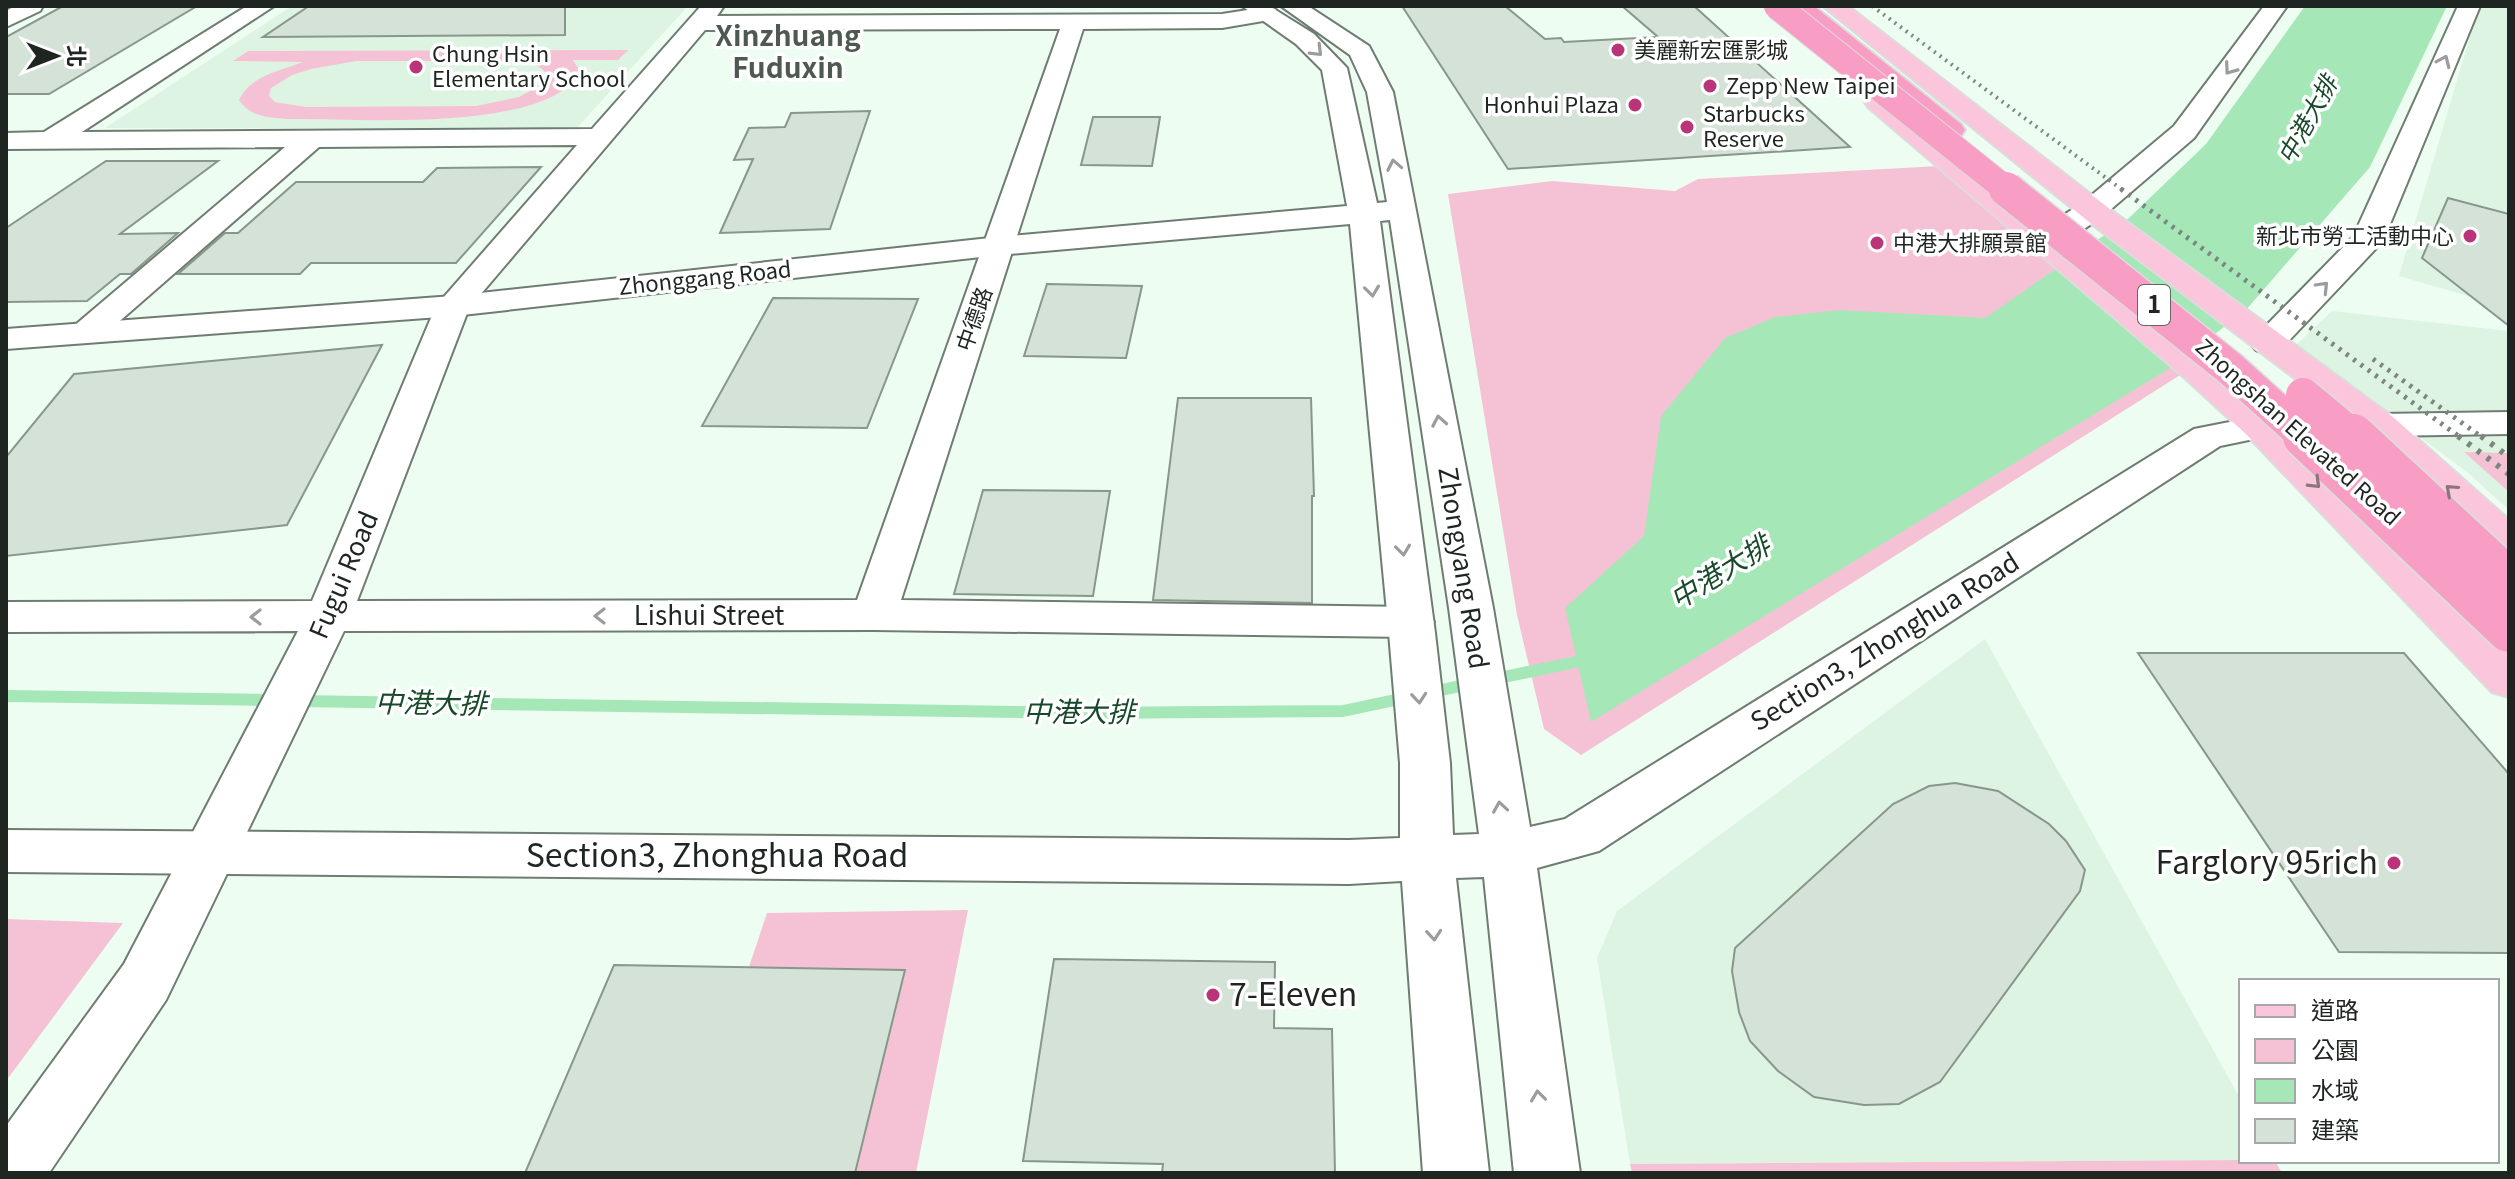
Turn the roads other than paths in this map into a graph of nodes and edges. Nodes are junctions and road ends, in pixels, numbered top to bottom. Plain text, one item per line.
1 (32, 6) edge
2 (263, 6) edge
3 (1762, 6) edge
4 (1777, 6) edge
5 (1800, 6) edge
6 (1824, 6) edge
7 (1834, 6) edge
8 (2276, 6) edge
9 (2469, 6) edge
10 (1271, 9) edge
11 (706, 14) edge
12 (6, 20) edge
13 (1074, 21) junction
14 (598, 137) junction
15 (312, 139) junction
16 (6, 141) edge
17 (50, 141) junction
18 (6, 169) edge
19 (1403, 210) junction
20 (1364, 214) junction
21 (2072, 228) junction
22 (999, 246) junction
23 (453, 306) junction
24 (86, 333) junction
25 (6, 339) edge
26 (2268, 343) junction
27 (2270, 410) junction
28 (2509, 423) edge
29 (2380, 425) junction
30 (2318, 426) junction
31 (2509, 543) edge
32 (2509, 581) edge
33 (2509, 607) edge
34 (874, 615) junction
35 (6, 617) edge
36 (328, 617) junction
37 (1412, 627) junction
38 (2509, 630) edge
39 (2509, 680) edge
40 (6, 851) edge
41 (212, 852) junction
42 (1508, 854) junction
43 (1427, 858) junction
44 (11, 1173) edge
45 (1456, 1173) edge
46 (1547, 1173) edge

1 - 12 street
2 - 17 street
3 - 21 main road, 1
4 - 38 highway, Zhongshan Elevated Road / 1, bridge
5 - 21 highway
6 - 32 highway, Zhongshan Elevated Road / 1, bridge
7 - 21 main road, 1
8 -> 21 street
26 -> 9 street
10 - 13 street
19 -> 10 street, Zhongyang Road
10 -> 20 street, Zhongyang Road
11 - 13 street
11 - 14 street, Fugui Road
13 - 22 street, 中德路
14 - 15 street
14 - 23 street, Fugui Road
15 - 17 street
15 - 24 street
16 - 17 street
17 - 18 street
19 - 20 street, Zhonggang Road
42 -> 19 street, Zhongyang Road
20 - 22 street, Zhonggang Road
20 -> 37 street, Zhongyang Road
21 - 26 main road, 1
21 - 27 main road, 1
21 - 27 main road, 1
22 - 23 street, Zhonggang Road
22 - 34 street, 中德路
23 - 24 street, Zhonggang Road
23 - 36 street, Fugui Road
24 - 25 street, Zhonggang Road
26 - 29 main road, 1
27 - 30 street, Section3, Zhonghua Road
27 -> 39 main road, 1
27 - 42 street, Section3, Zhonghua Road
28 - 29 street, Section3, Zhonghua Road
29 - 30 street, Section3, Zhonghua Road
31 -> 29 main road, 1
30 - 33 main road
34 -> 36 street, Lishui Street
34 - 37 street, Lishui Street
36 -> 35 street, Lishui Street
36 - 41 street, Fugui Road
37 -> 43 street, Zhongyang Road
40 - 41 street, Section3, Zhonghua Road
41 - 43 street, Section3, Zhonghua Road
41 - 44 street, Fugui Road
42 - 43 street, Section3, Zhonghua Road
46 -> 42 street, Zhongyang Road
43 -> 45 street, Zhongyang Road

